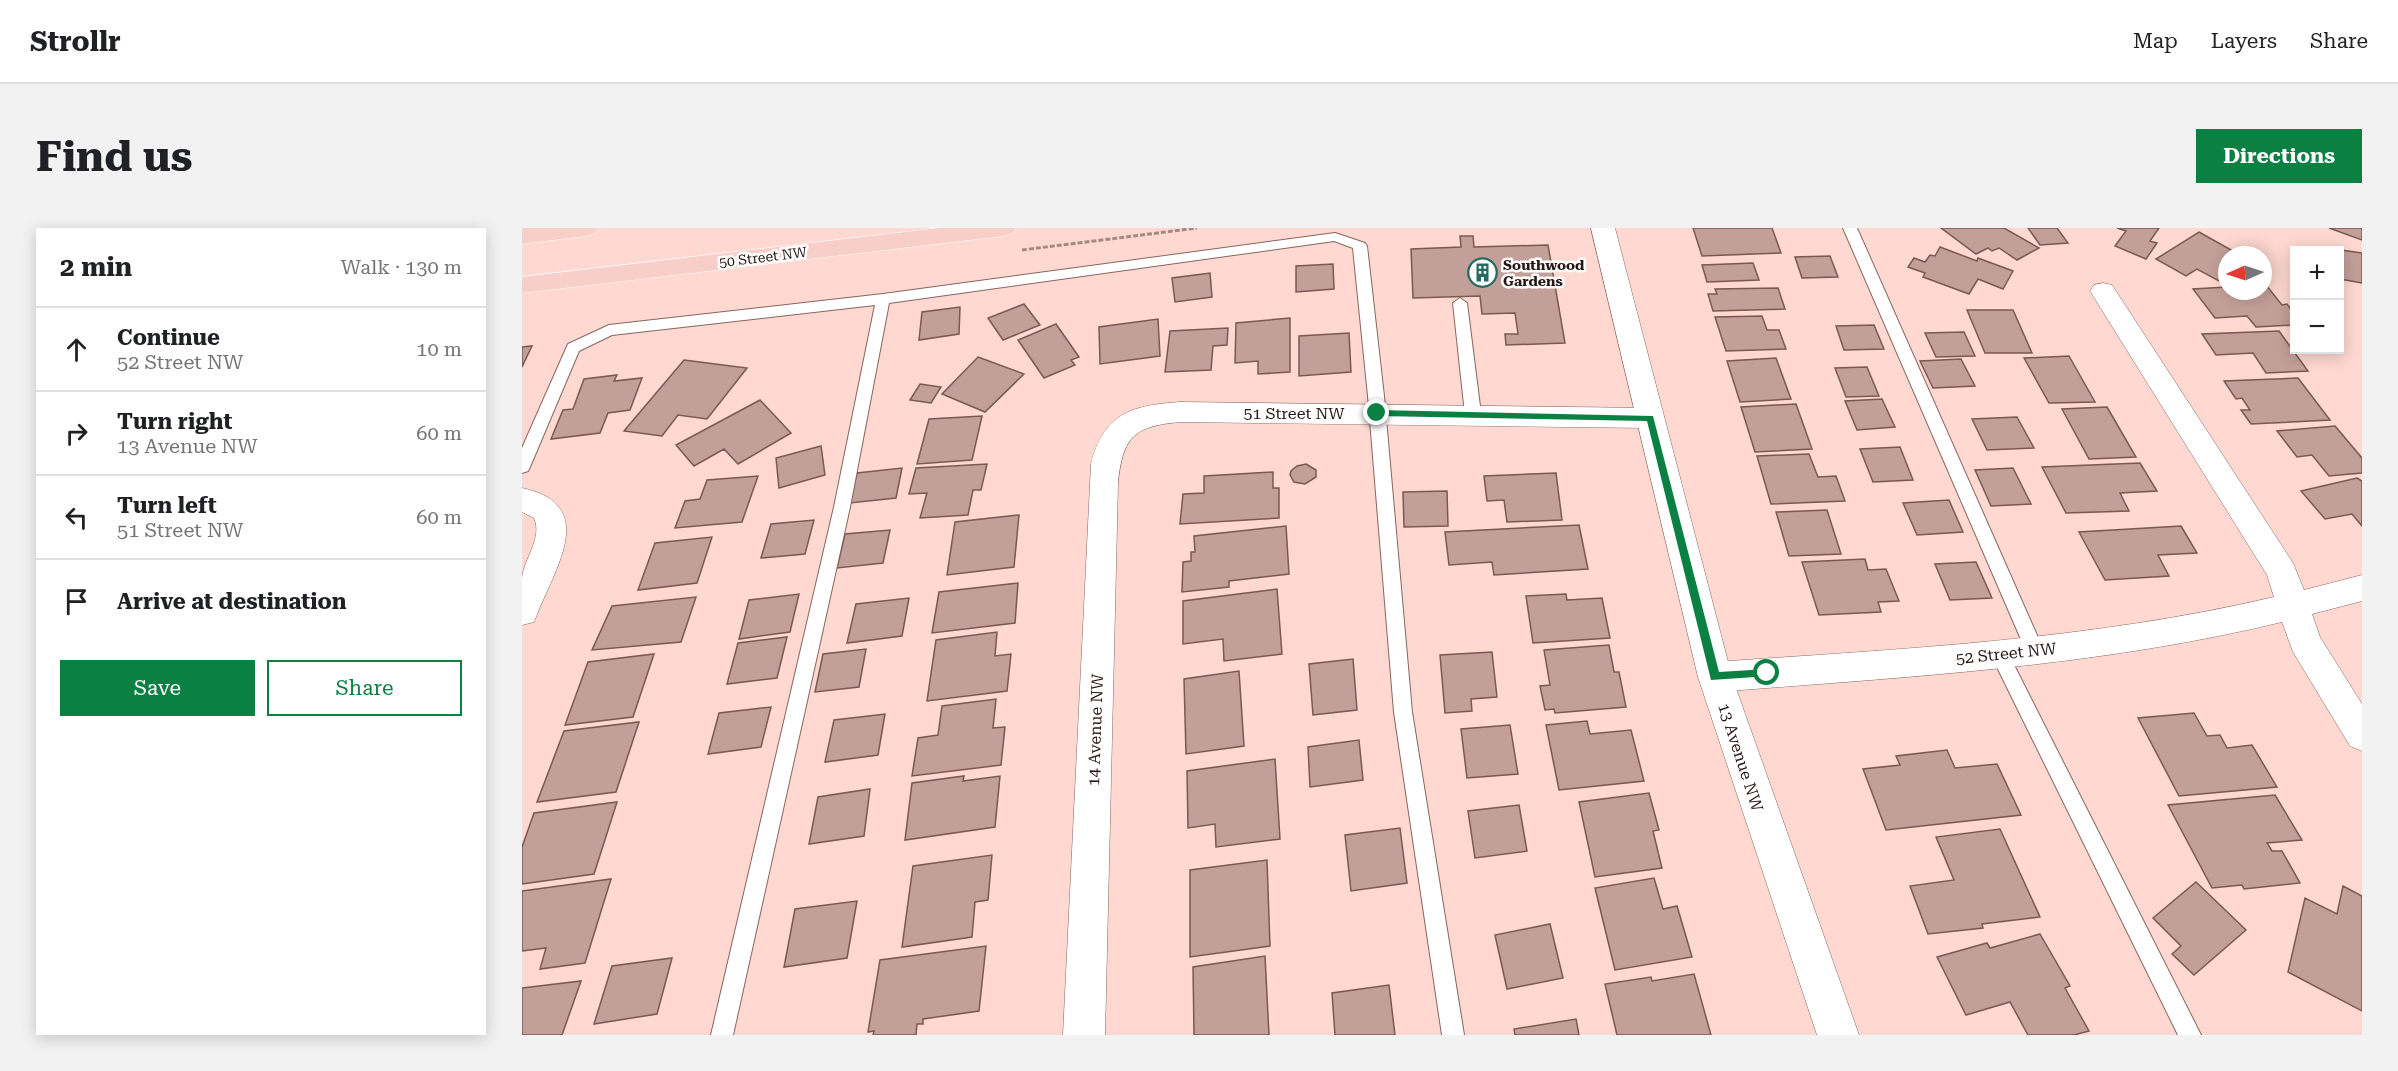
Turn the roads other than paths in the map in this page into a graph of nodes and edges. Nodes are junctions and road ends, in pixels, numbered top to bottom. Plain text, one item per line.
1 (586, 228) edge
2 (1004, 228) edge
3 (1603, 228) edge
4 (1850, 228) edge
5 (522, 236) edge
6 (522, 285) edge
7 (2103, 291) dead end
8 (883, 299) junction
9 (1460, 303) dead end
10 (1377, 413) junction
11 (1473, 414) junction
12 (1650, 418) junction
13 (1121, 428) joint
14 (522, 467) edge
15 (532, 503) edge
16 (2362, 588) edge
17 (2294, 606) junction
18 (522, 612) edge
19 (2035, 651) junction
20 (2000, 655) junction
21 (1715, 677) junction
22 (2362, 735) edge
23 (722, 1035) edge
24 (1084, 1035) edge
25 (1453, 1035) edge
26 (1838, 1035) edge
27 (2190, 1035) edge

1 - 5 main road
2 - 6 main road, 50 Street NW
3 - 12 street, 13 Avenue NW
4 - 19 lane
7 - 17 street
8 - 10 lane
8 - 14 lane
8 - 23 lane
9 - 11 lane
10 - 11 street, 51 Street NW
10 - 13 street, 51 Street NW
10 - 25 lane
11 - 12 street, 51 Street NW
12 - 21 street, 13 Avenue NW
13 - 24 street, 14 Avenue NW
15 - 18 street
16 - 17 street, 52 Street NW
17 - 19 street, 52 Street NW
17 - 22 street
19 - 20 street, 52 Street NW
20 - 21 street, 52 Street NW
20 - 27 lane
21 - 26 street, 13 Avenue NW

